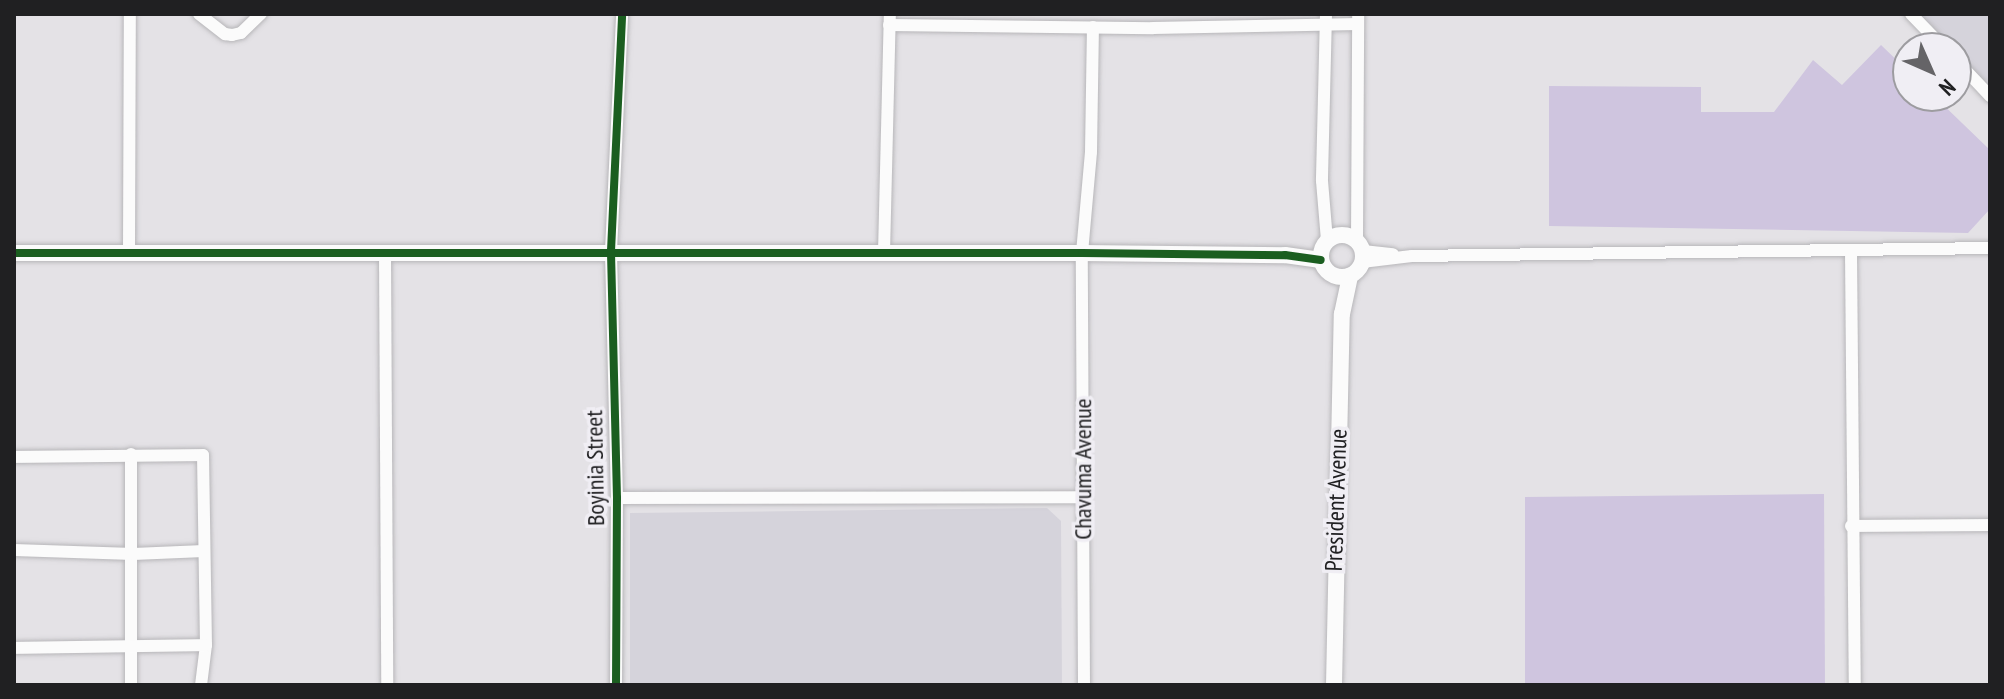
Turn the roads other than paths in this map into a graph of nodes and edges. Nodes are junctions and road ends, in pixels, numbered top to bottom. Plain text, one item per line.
1 (130, 14) edge
2 (199, 14) edge
3 (261, 14) edge
4 (1150, 14) edge
5 (1911, 14) edge
6 (622, 16) edge
7 (1326, 19) edge
8 (1358, 19) edge
9 (890, 20) edge
10 (1093, 27) junction
11 (1153, 28) junction
12 (1928, 32) edge
13 (1972, 77) edge
14 (1990, 96) edge
15 (1990, 248) edge
16 (611, 251) junction
17 (1361, 251) junction
18 (1851, 252) junction
19 (14, 253) edge
20 (129, 253) junction
21 (385, 253) junction
22 (884, 253) junction
23 (1082, 253) junction
24 (1325, 255) junction
25 (1350, 276) junction
26 (1342, 314) junction
27 (131, 454) junction
28 (14, 457) edge
29 (1083, 497) junction
30 (617, 498) junction
31 (1990, 525) edge
32 (1851, 526) junction
33 (14, 550) edge
34 (204, 551) junction
35 (133, 554) junction
36 (206, 645) junction
37 (132, 647) junction
38 (14, 648) edge
39 (131, 685) edge
40 (201, 685) edge
41 (387, 685) edge
42 (616, 685) edge
43 (1084, 685) edge
44 (1334, 685) edge
45 (1855, 685) edge

1 - 20 street
2 - 3 street
4 - 11 street
5 - 12 street
6 - 16 street, Boyinia Street
7 - 8 street
7 - 11 street
7 - 24 street
8 - 17 street
9 - 10 street
9 - 22 street
10 - 11 street
10 - 23 street, Chavuma Avenue
13 - 14 street
15 - 18 street
16 - 21 street
16 - 22 street
16 - 30 street, Boyinia Street
17 - 18 street
17 - 24 street
17 - 25 street
18 - 32 street
19 - 20 street
20 - 21 street
21 - 41 street
22 - 23 street
23 - 24 street
23 - 29 street, Chavuma Avenue
24 - 25 street
24 - 26 street, President Avenue
25 - 26 street, President Avenue
26 - 44 street, President Avenue
27 - 28 street
27 - 34 street
27 - 35 street
29 - 30 street
29 - 43 street, Chavuma Avenue
30 - 42 street, Boyinia Street
31 - 32 street
32 - 45 street
33 - 35 street
34 - 35 street
34 - 36 street
35 - 37 street
36 - 37 street
36 - 40 street
37 - 38 street
37 - 39 street

